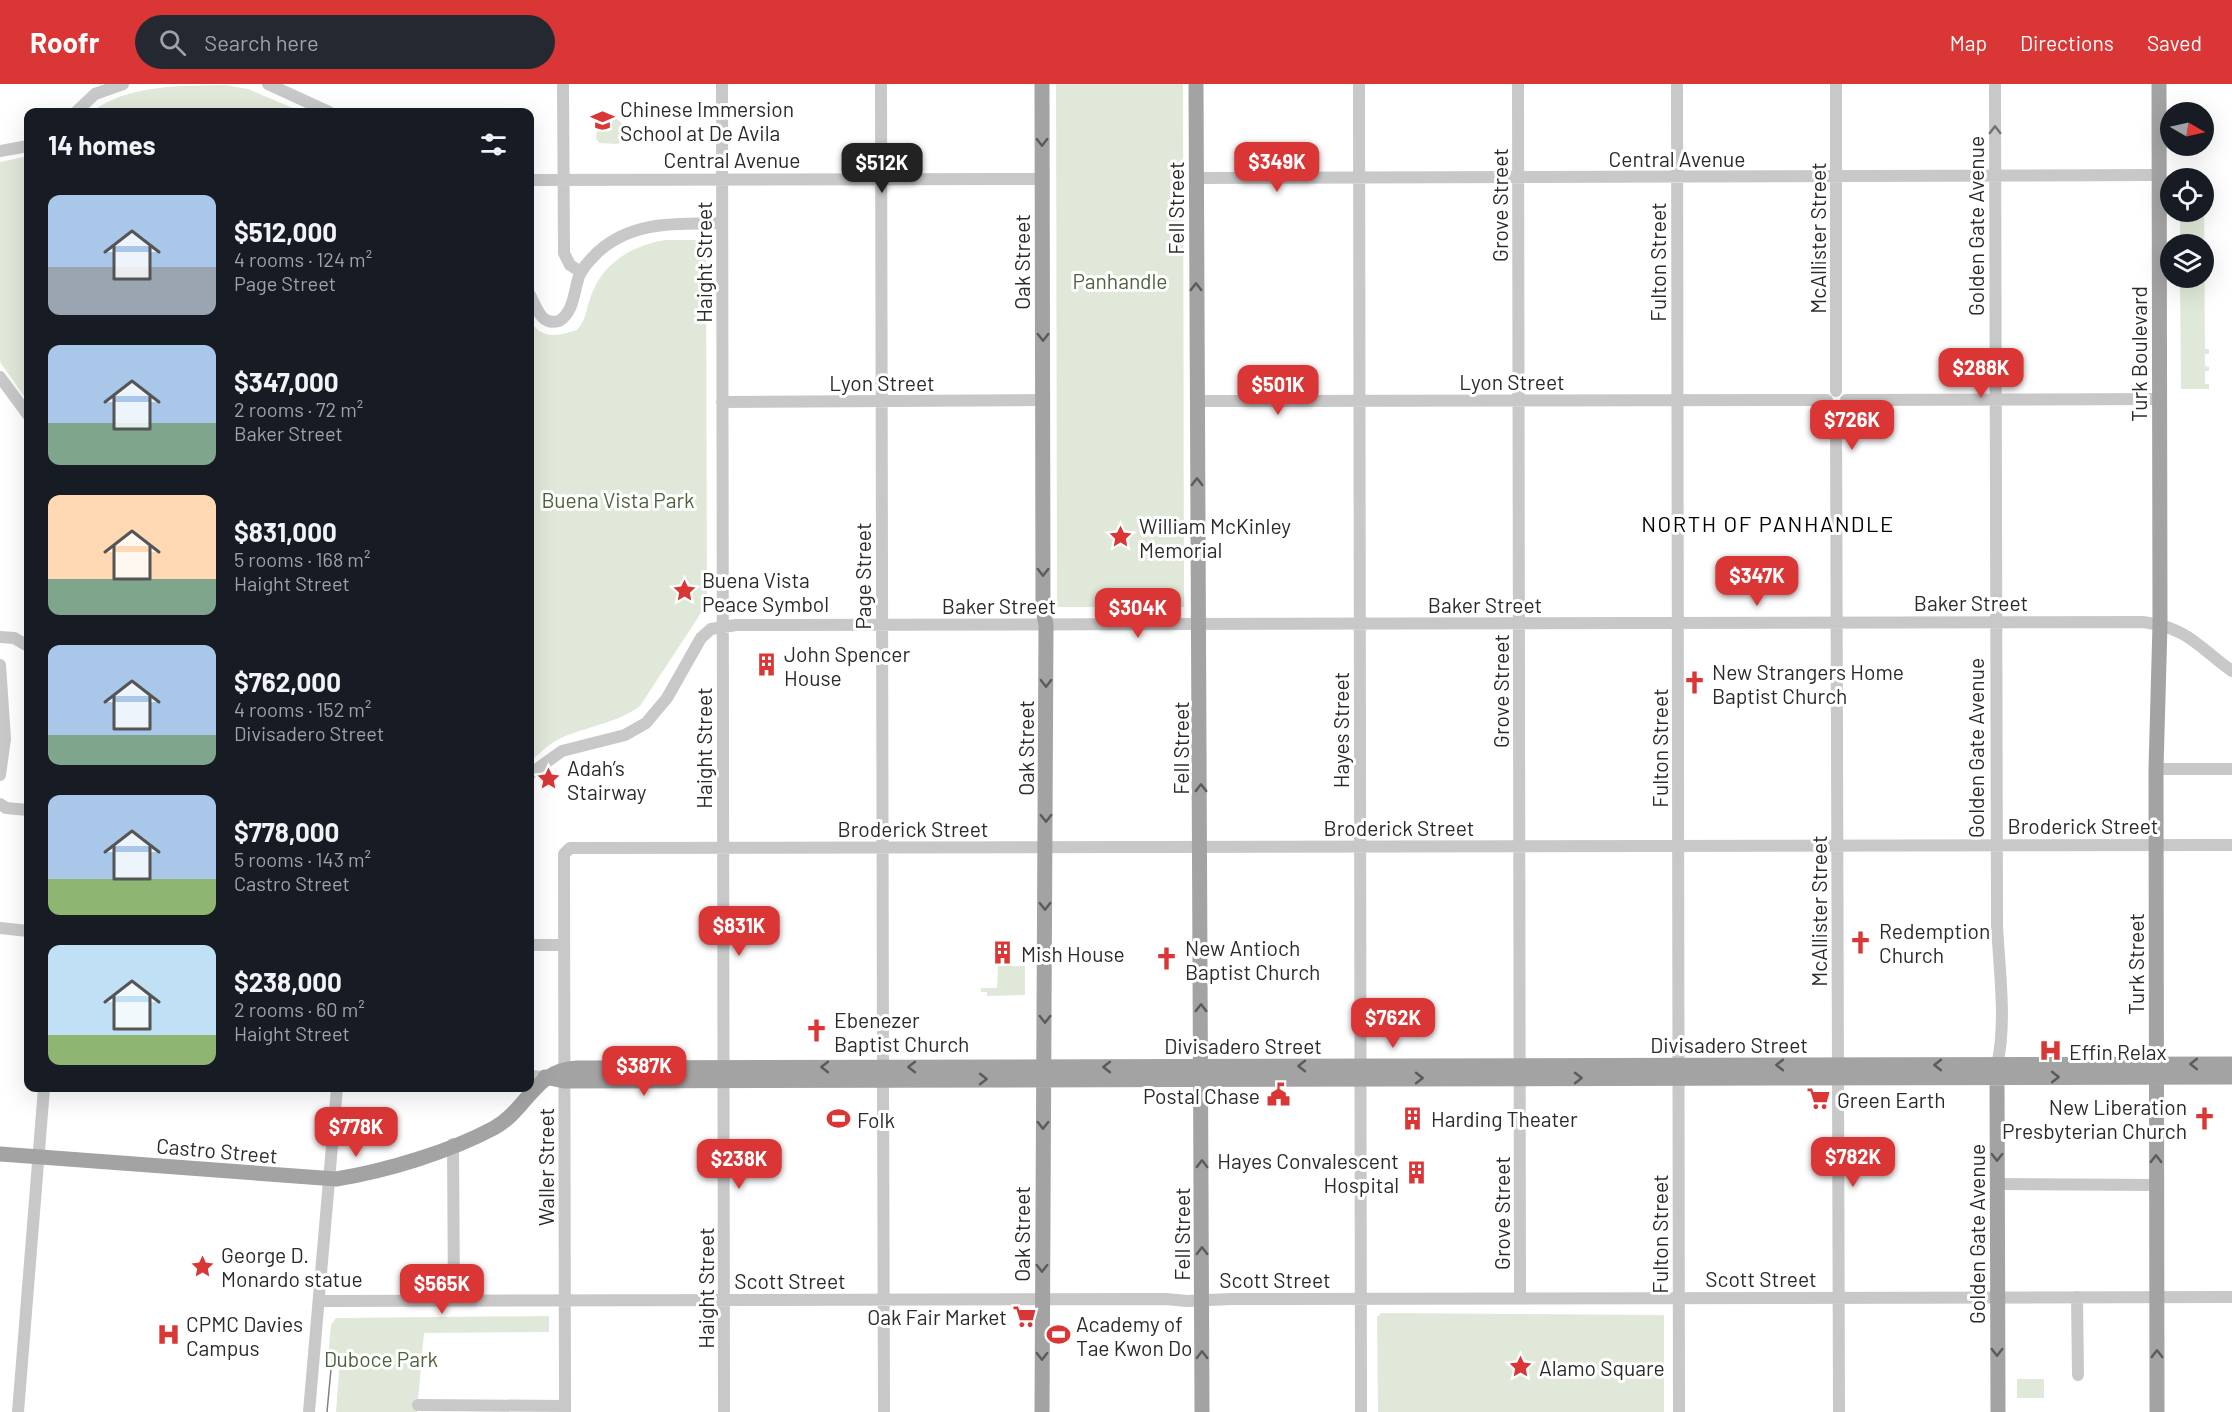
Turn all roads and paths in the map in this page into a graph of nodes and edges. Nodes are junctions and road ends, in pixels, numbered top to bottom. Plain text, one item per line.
1 (123, 84) edge
2 (268, 84) edge
3 (563, 84) edge
4 (722, 84) edge
5 (881, 84) edge
6 (1042, 84) edge
7 (1196, 84) edge
8 (1359, 84) edge
9 (1518, 84) edge
10 (1677, 84) edge
11 (1836, 84) edge
12 (1995, 84) edge
13 (2159, 84) edge
14 (80, 108) edge
15 (320, 108) edge
16 (24, 147) edge
17 (0, 151) edge
18 (1996, 176) junction
19 (2159, 176) junction
20 (1518, 177) junction
21 (1677, 177) junction
22 (1836, 177) junction
23 (1196, 178) junction
24 (1359, 178) junction
25 (563, 179) junction
26 (722, 179) junction
27 (881, 179) junction
28 (1042, 179) junction
29 (534, 180) edge
30 (722, 223) junction
31 (581, 272) junction
32 (534, 303) edge
33 (0, 377) edge
34 (2159, 399) junction
35 (1043, 400) junction
36 (1677, 400) junction
37 (1836, 400) junction
38 (1996, 400) junction
39 (882, 401) junction
40 (1197, 401) junction
41 (1359, 401) junction
42 (1519, 401) junction
43 (722, 402) junction
44 (24, 410) edge
45 (1678, 622) junction
46 (1837, 622) junction
47 (1996, 622) junction
48 (1519, 623) junction
49 (1199, 624) junction
50 (1360, 624) junction
51 (882, 625) junction
52 (1046, 625) junction
53 (2160, 625) junction
54 (723, 627) junction
55 (0, 637) edge
56 (24, 644) edge
57 (0, 665) edge
58 (2232, 671) edge
59 (2156, 769) junction
60 (2232, 769) edge
61 (534, 771) edge
62 (0, 774) edge
63 (0, 804) edge
64 (24, 810) edge
65 (1678, 845) junction
66 (1838, 845) junction
67 (1996, 845) junction
68 (2156, 845) junction
69 (2232, 845) edge
70 (1201, 846) junction
71 (1360, 846) junction
72 (1519, 846) junction
73 (882, 847) junction
74 (1045, 847) junction
75 (723, 848) junction
76 (566, 850) joint
77 (0, 927) edge
78 (24, 930) edge
79 (534, 945) edge
80 (564, 945) junction
81 (2232, 1064) edge
82 (1838, 1071) junction
83 (1997, 1071) junction
84 (2156, 1071) junction
85 (1360, 1072) junction
86 (1520, 1072) junction
87 (1679, 1072) junction
88 (883, 1073) junction
89 (1044, 1073) junction
90 (1201, 1073) junction
91 (724, 1074) junction
92 (564, 1075) junction
93 (537, 1076) edge
94 (2232, 1077) edge
95 (44, 1092) edge
96 (337, 1092) edge
97 (525, 1092) edge
98 (453, 1144) junction
99 (0, 1154) edge
100 (38, 1157) junction
101 (329, 1180) junction
102 (1997, 1184) junction
103 (2156, 1185) junction
104 (1997, 1297) junction
105 (2077, 1297) junction
106 (2157, 1297) junction
107 (2232, 1297) edge
108 (1361, 1298) junction
109 (1520, 1298) junction
110 (1679, 1298) junction
111 (1839, 1298) junction
112 (884, 1299) junction
113 (1042, 1299) junction
114 (1202, 1299) junction
115 (454, 1300) junction
116 (564, 1300) junction
117 (724, 1300) junction
118 (319, 1301) junction
119 (2078, 1375) dead end
120 (418, 1405) dead end
121 (565, 1409) edge
122 (18, 1412) edge
123 (309, 1412) edge
124 (724, 1412) edge
125 (884, 1412) edge
126 (1042, 1412) edge
127 (1202, 1412) edge
128 (1361, 1412) edge
129 (1679, 1412) edge
130 (1839, 1412) edge
131 (1998, 1412) edge
132 (2157, 1412) edge

1 - 14 street
2 - 15 street
3 - 25 street
4 - 26 street, Haight Street
5 - 27 street, Page Street
6 -> 28 main road, Oak Street
7 - 23 main road, Fell Street
8 - 24 street, Hayes Street
9 - 20 street, Grove Street
10 - 21 street, Fulton Street
11 - 22 street, McAllister Street
18 -> 12 street, Golden Gate Avenue
13 - 19 main road, Turk Boulevard
16 - 17 street
18 - 19 street, Central Avenue
18 - 22 street, Central Avenue
18 - 38 street, Golden Gate Avenue
19 - 34 main road, Turk Boulevard
20 - 21 street, Central Avenue
20 - 24 street, Central Avenue
20 - 42 street, Grove Street
21 - 22 street, Central Avenue
21 - 36 street, Fulton Street
22 - 37 street, McAllister Street
23 - 24 street, Central Avenue
40 -> 23 main road, Fell Street
24 - 41 street, Hayes Street
25 - 26 street, Central Avenue
25 - 29 street, Central Avenue
25 - 31 street
26 - 27 street, Central Avenue
26 - 30 street, Haight Street
27 - 28 street, Central Avenue
27 - 39 street, Page Street
28 -> 35 main road, Oak Street
30 - 31 street
30 - 43 street, Haight Street
31 - 32 street
33 - 44 street
34 - 38 street, Lyon Street
34 - 53 main road, Turk Boulevard
35 - 39 street, Lyon Street
35 -> 52 main road, Oak Street
36 - 37 street, Lyon Street
36 - 42 street, Lyon Street
36 - 45 street, Fulton Street
37 - 38 street, Lyon Street
37 - 46 street, McAllister Street
38 - 47 street, Golden Gate Avenue
39 - 43 street, Lyon Street
39 - 51 street, Page Street
40 - 41 street, Lyon Street
49 -> 40 main road, Fell Street
41 - 42 street, Lyon Street
41 - 50 street, Hayes Street
42 - 48 street, Grove Street
43 - 54 street, Haight Street
45 - 46 street, Baker Street
45 - 48 street, Baker Street
45 - 65 street, Fulton Street
46 - 47 street, Baker Street
46 - 66 street, McAllister Street
47 - 53 street, Baker Street
47 - 67 street, Golden Gate Avenue
48 - 50 street, Baker Street
48 - 72 street, Grove Street
49 - 50 street, Baker Street
49 - 52 street, Baker Street
70 -> 49 main road, Fell Street
50 - 71 street, Hayes Street
51 - 52 street, Baker Street
51 - 54 street, Baker Street
51 - 73 street, Page Street
52 -> 74 main road, Oak Street
53 - 58 street, Baker Street
53 - 59 main road, Turk Street
54 - 61 street
54 - 75 street, Haight Street
55 - 56 street
57 - 62 street
59 - 60 street
59 - 68 main road, Turk Street
63 - 64 street
65 - 66 street, Broderick Street
65 - 72 street, Broderick Street
65 - 87 street, Fulton Street
66 - 67 street, Broderick Street
66 - 82 street, McAllister Street
67 - 68 street, Broderick Street
67 - 83 street, Golden Gate Avenue
68 - 69 street, Broderick Street
68 - 84 main road, Turk Street
70 - 71 street, Broderick Street
70 - 74 street, Broderick Street
90 -> 70 main road, Fell Street
71 - 72 street, Broderick Street
71 - 85 street, Hayes Street
72 - 86 street, Grove Street
73 - 74 street, Broderick Street
73 - 75 street, Broderick Street
73 - 88 street, Page Street
74 -> 89 main road, Oak Street
75 - 76 street, Broderick Street
75 - 91 street, Haight Street
76 - 80 street, Waller Street
77 - 78 street
79 - 80 street
80 - 92 street, Waller Street
81 -> 84 main road, Divisadero Street
82 - 83 main road, Divisadero Street
82 - 87 main road, Divisadero Street
82 - 111 street, McAllister Street
83 - 84 main road, Divisadero Street
83 -> 102 main road, Golden Gate Avenue
84 - 94 main road, Divisadero Street
103 -> 84 main road, Turk Street
85 - 86 main road, Divisadero Street
85 - 90 main road, Divisadero Street
85 - 108 street, Hayes Street
86 - 87 main road, Divisadero Street
86 - 109 street, Grove Street
87 - 110 street, Fulton Street
88 - 89 main road, Divisadero Street
88 - 91 main road, Divisadero Street
88 - 112 street, Page Street
89 - 90 main road, Divisadero Street
89 -> 113 main road, Oak Street
114 -> 90 main road, Fell Street
91 - 92 main road, Divisadero Street
91 - 117 street, Haight Street
92 - 93 main road, Divisadero Street
92 - 116 street, Waller Street
95 - 100 street
96 - 101 street
97 - 98 main road, Castro Street
98 - 101 main road, Castro Street
98 - 115 street
99 - 100 main road, Castro Street
100 - 101 main road, Castro Street
100 - 122 street
101 - 118 street
102 - 103 street
102 - 104 main road, Golden Gate Avenue
103 - 106 main road, Turk Street
104 - 105 street, Scott Street
104 - 111 street, Scott Street
104 -> 131 main road, Golden Gate Avenue
105 - 106 street, Scott Street
105 - 119 street
106 - 107 street, Scott Street
132 -> 106 main road, Turk Street
108 - 109 street, Scott Street
108 - 114 street, Scott Street
108 - 128 street, Hayes Street
109 - 110 street, Scott Street
110 - 111 street, Scott Street
110 - 129 street, Fulton Street
111 - 130 street, McAllister Street
112 - 113 street, Scott Street
112 - 117 street, Scott Street
112 - 125 street, Page Street
113 - 114 street, Scott Street
113 -> 126 main road, Oak Street
127 -> 114 main road, Fell Street
115 - 116 street, Scott Street
115 - 118 street, Scott Street
116 - 117 street, Scott Street
116 - 121 street, Waller Street
117 - 124 street, Haight Street
118 - 123 street
120 - 121 street

